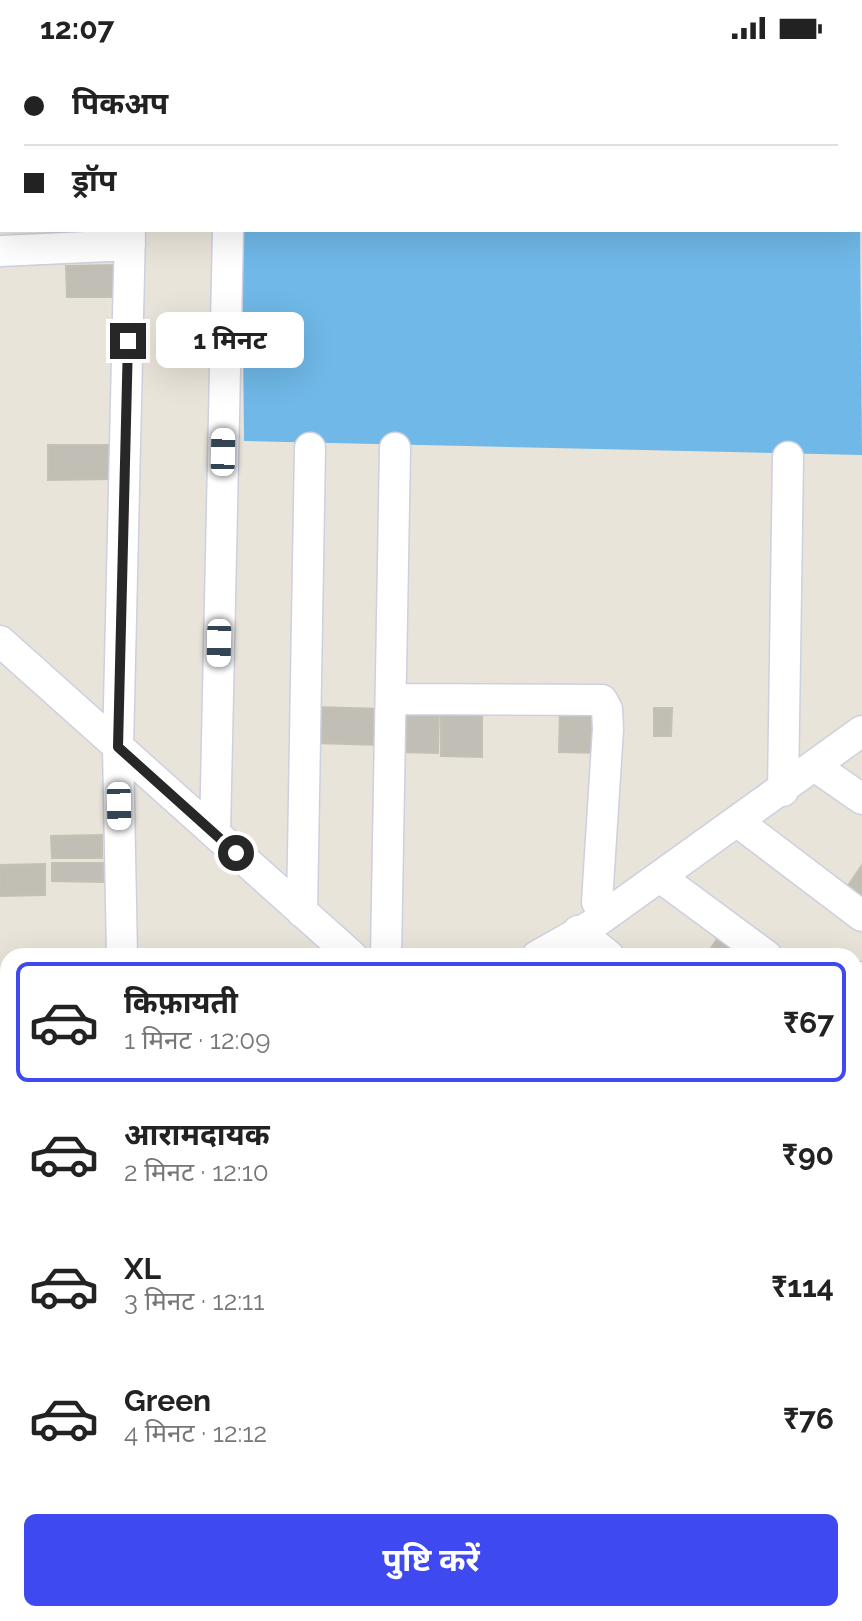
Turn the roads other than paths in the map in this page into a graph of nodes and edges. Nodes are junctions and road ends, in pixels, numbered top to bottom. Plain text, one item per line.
1 (228, 232) edge
2 (130, 238) edge
3 (0, 251) edge
4 (310, 448) dead end
5 (395, 448) dead end
6 (788, 457) dead end
7 (0, 641) edge
8 (391, 699) junction
9 (862, 731) edge
10 (118, 747) junction
11 (816, 767) junction
12 (783, 791) junction
13 (862, 799) edge
14 (738, 822) junction
15 (215, 833) junction
16 (660, 877) junction
17 (597, 902) dead end
18 (302, 912) junction
19 (862, 916) edge
20 (578, 931) junction
21 (122, 948) edge
22 (343, 948) edge
23 (386, 948) edge
24 (550, 948) edge
25 (599, 948) edge
26 (756, 948) edge

1 - 15 street
2 - 3 street
2 - 10 street
4 - 18 street
5 - 8 street
6 - 12 street
7 - 10 street
8 - 17 street
8 - 23 street
9 - 11 street
10 - 15 street
10 - 21 street
11 - 12 street
11 - 13 street
12 - 14 street
14 - 16 street
14 - 19 street
15 - 18 street
16 - 20 street
16 - 26 street
18 - 22 street
20 - 24 street
20 - 25 street

